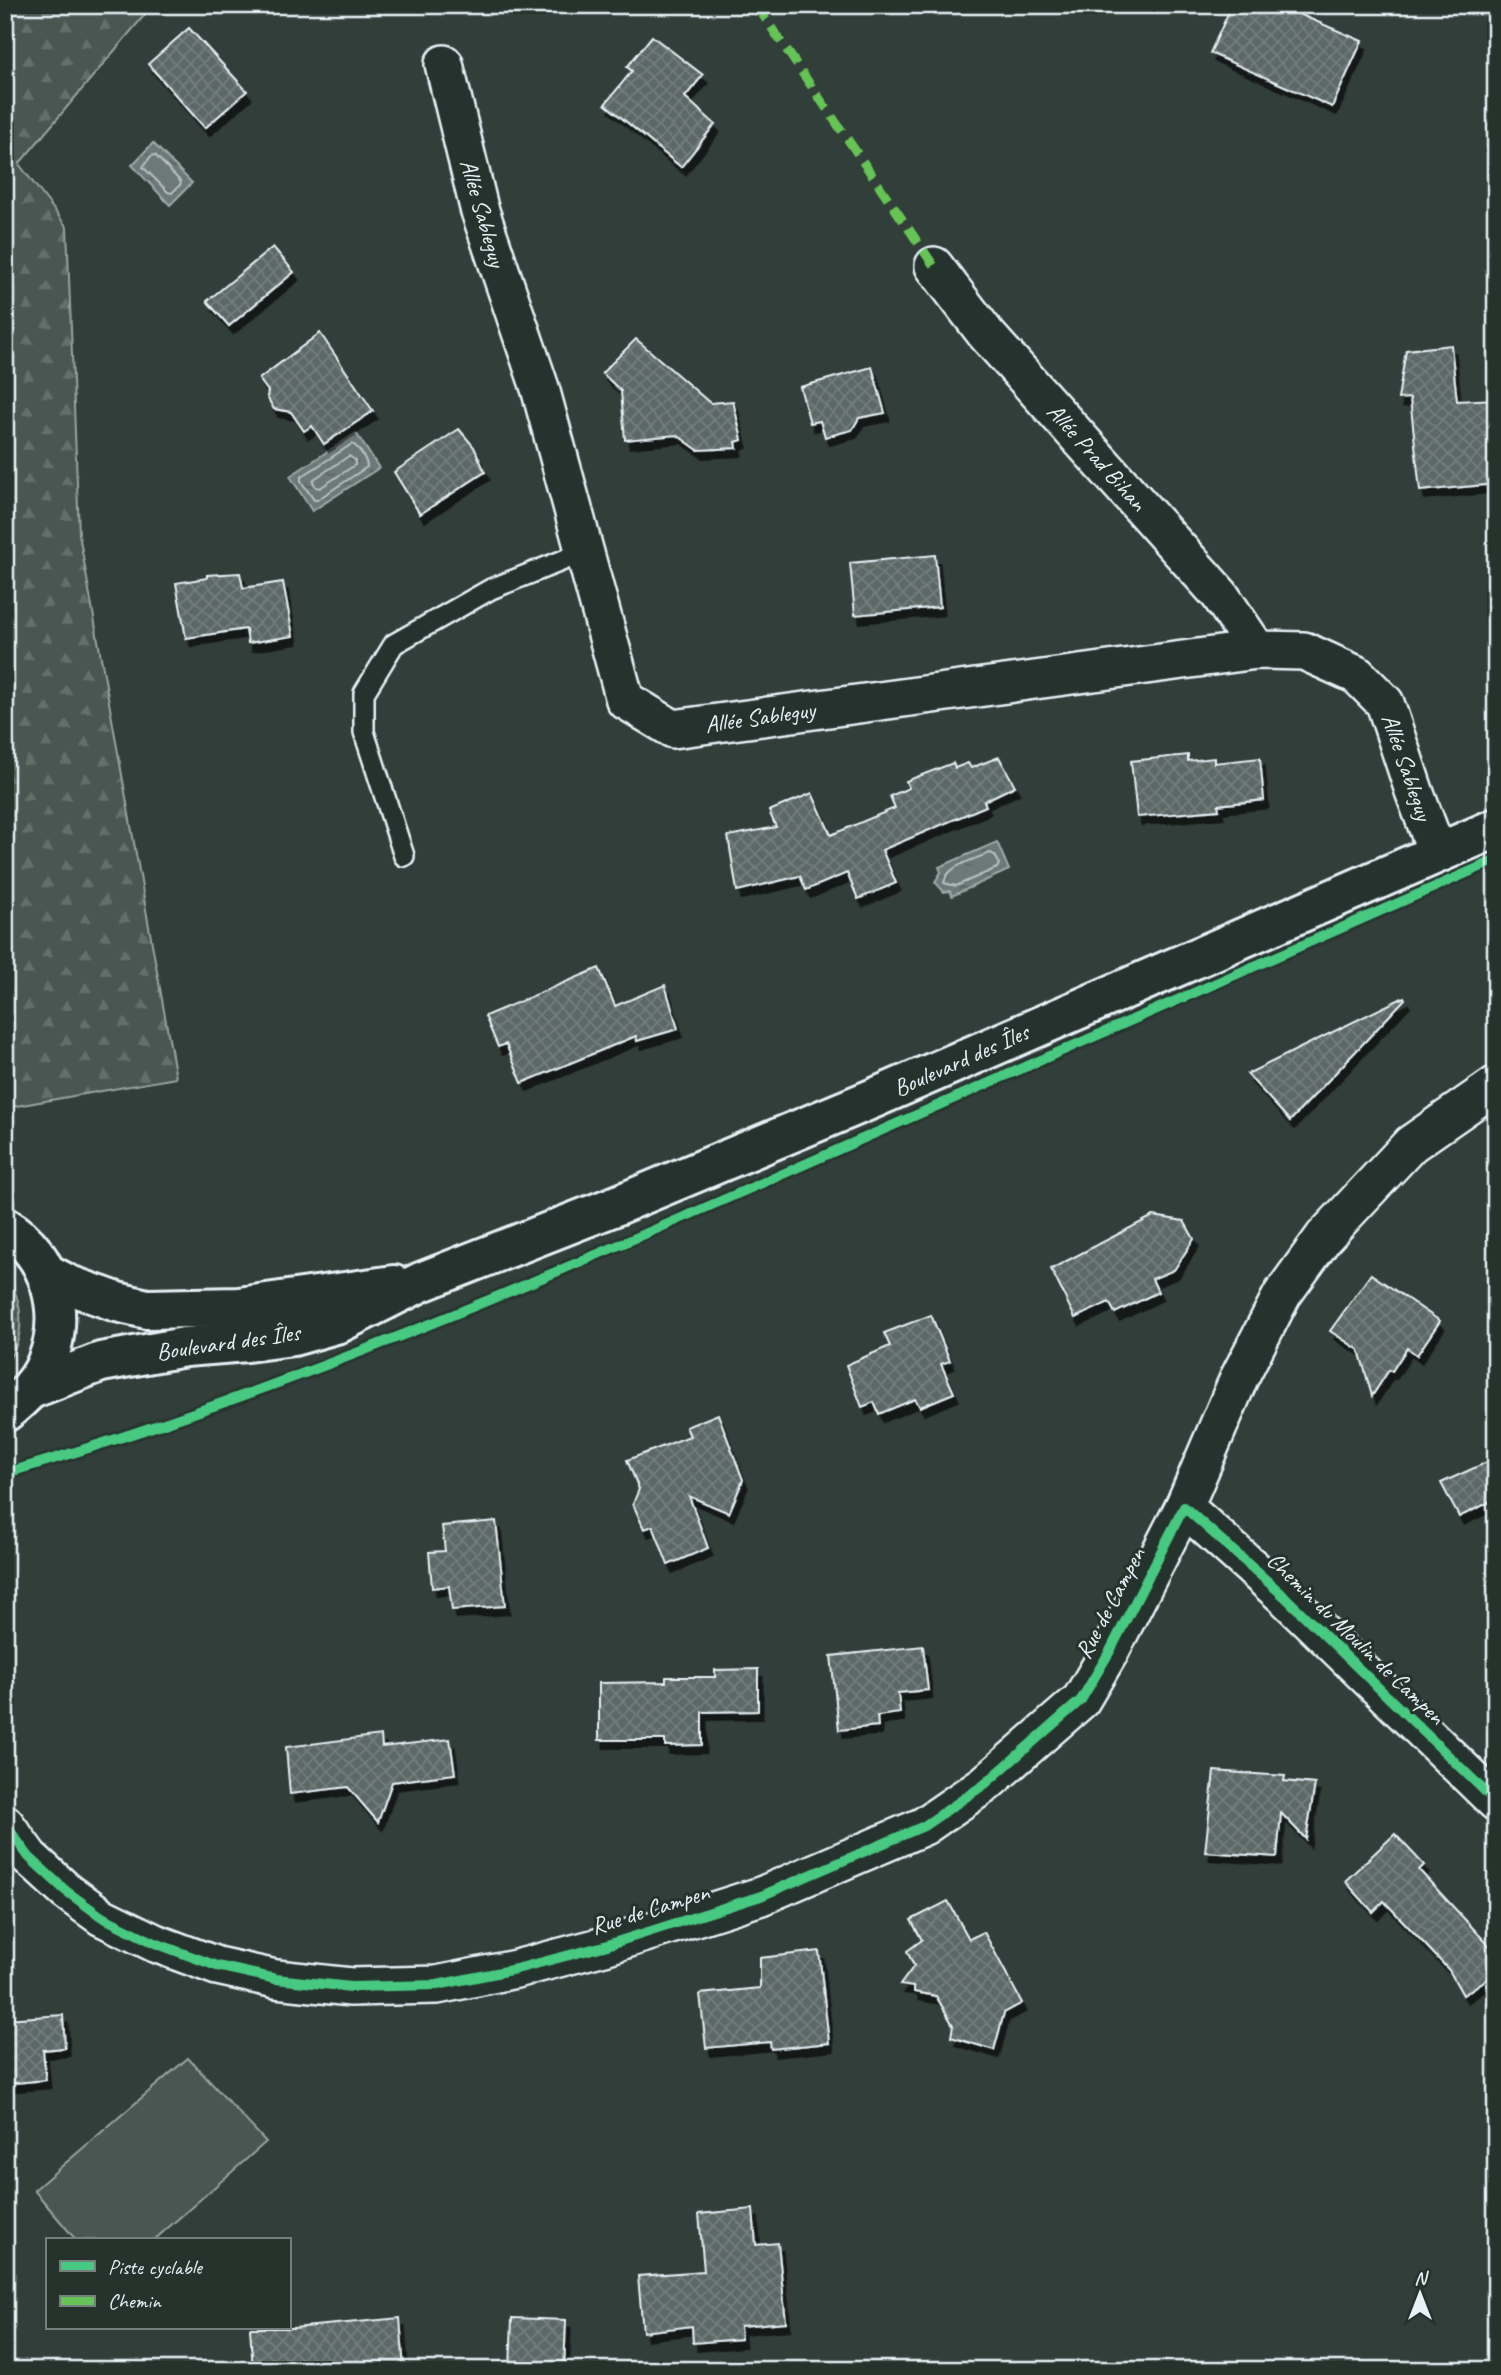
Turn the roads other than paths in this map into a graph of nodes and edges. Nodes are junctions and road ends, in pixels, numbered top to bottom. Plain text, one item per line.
1 (444, 64) dead end
2 (934, 266) dead end
3 (584, 552) junction
4 (1257, 650) junction
5 (1496, 828) edge
6 (1437, 852) junction
7 (404, 856) dead end
8 (1496, 1085) edge
9 (5, 1227) edge
10 (48, 1273) junction
11 (421, 1282) junction
12 (18, 1401) edge
13 (1184, 1507) junction
14 (1496, 1802) edge
15 (5, 1825) edge

1 - 3 street, Allée Sableguy
2 - 4 street, Allée Prad Bihan
3 - 4 street, Allée Sableguy
3 - 7 lane
4 - 6 street, Allée Sableguy
5 - 6 main road, Boulevard des Îles
6 - 11 main road, Boulevard des Îles
8 - 13 street, Rue de Campen
9 - 10 main road
10 - 11 main road, Boulevard des Îles
10 - 12 main road
11 - 12 main road, Boulevard des Îles
13 - 14 street, Chemin du Moulin de Campen
13 - 15 street, Rue de Campen

